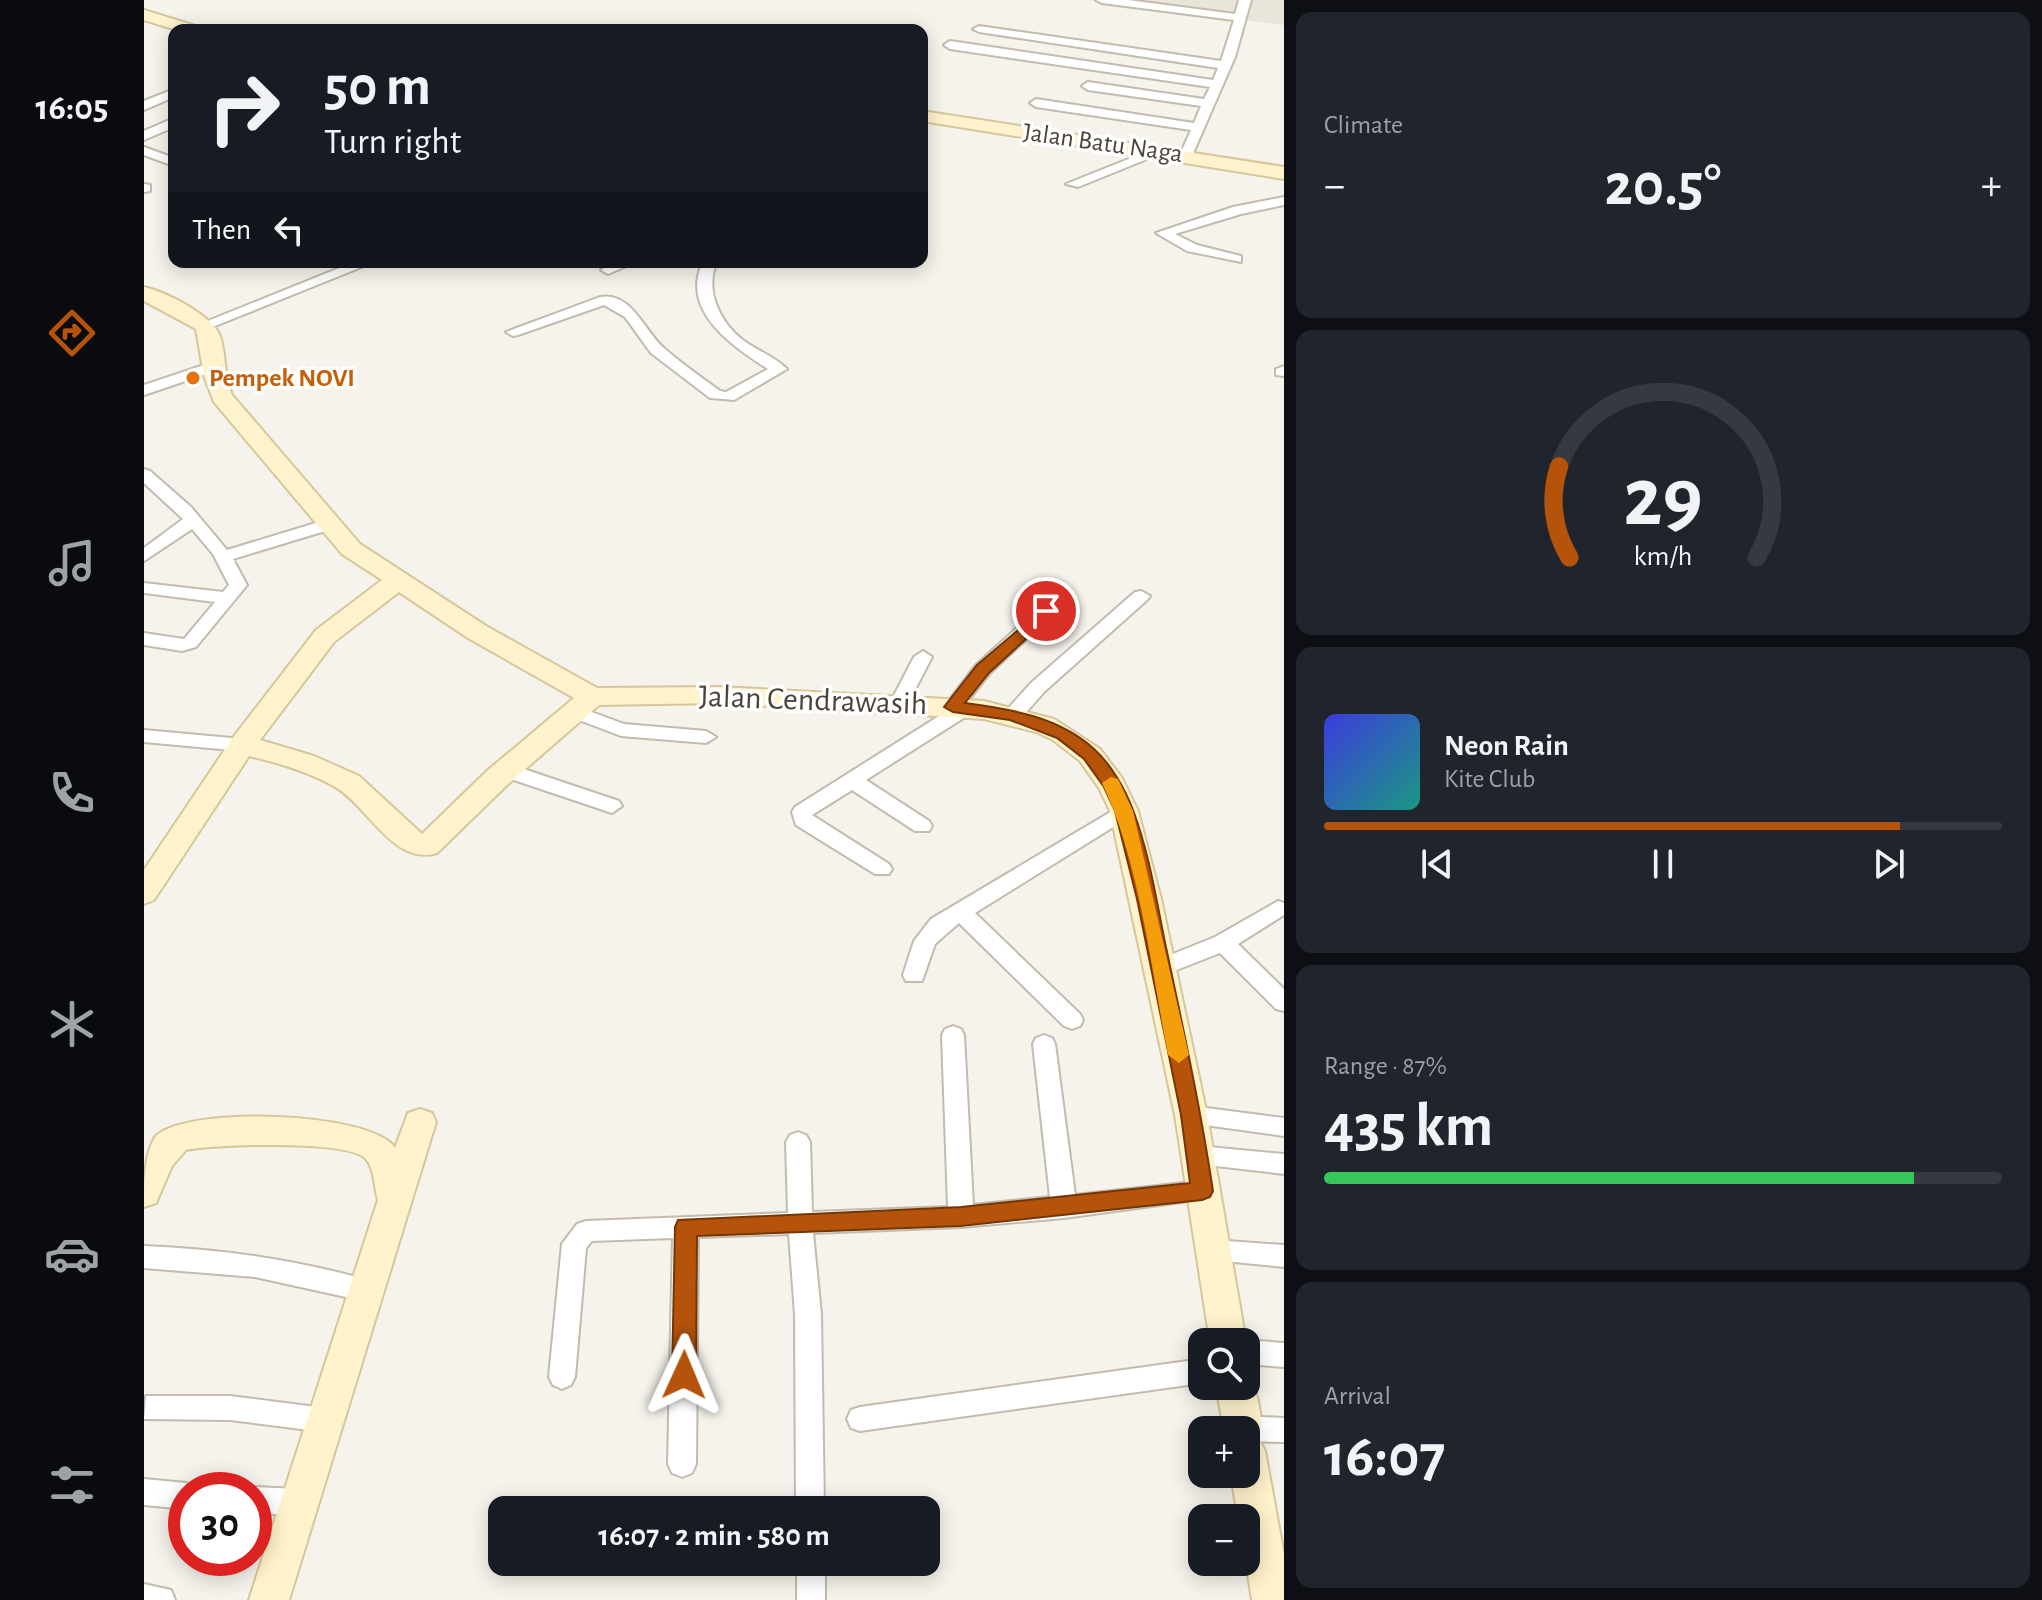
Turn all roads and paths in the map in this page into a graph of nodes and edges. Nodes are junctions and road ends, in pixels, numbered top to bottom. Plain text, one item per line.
1 (1102, 0) edge
2 (1245, 0) edge
3 (144, 15) edge
4 (1242, 18) junction
5 (173, 24) edge
6 (979, 29) dead end
7 (950, 45) dead end
8 (1109, 48) junction
9 (1225, 65) junction
10 (1098, 67) junction
11 (1216, 84) junction
12 (1088, 86) junction
13 (168, 96) edge
14 (1036, 103) dead end
15 (1207, 103) junction
16 (144, 106) edge
17 (1075, 109) junction
18 (928, 117) edge
19 (168, 125) edge
20 (1197, 127) junction
21 (144, 136) edge
22 (144, 151) edge
23 (1161, 151) junction
24 (168, 152) edge
25 (1186, 155) junction
26 (158, 157) junction
27 (168, 160) edge
28 (1284, 173) edge
29 (1073, 184) dead end
30 (1284, 201) edge
31 (1236, 259) dead end
32 (352, 268) edge
33 (613, 268) edge
34 (706, 268) edge
35 (608, 270) dead end
36 (144, 293) edge
37 (205, 325) junction
38 (513, 332) dead end
39 (210, 368) junction
40 (144, 390) edge
41 (147, 481) edge
42 (324, 519) junction
43 (193, 520) junction
44 (219, 552) junction
45 (144, 556) edge
46 (397, 581) junction
47 (144, 588) edge
48 (1141, 596) dead end
49 (230, 598) junction
50 (1046, 611) dead end
51 (144, 639) edge
52 (923, 657) dead end
53 (899, 703) junction
54 (582, 704) junction
55 (959, 708) junction
56 (1013, 715) junction
57 (144, 736) edge
58 (706, 737) dead end
59 (242, 745) junction
60 (506, 770) junction
61 (851, 780) junction
62 (612, 806) dead end
63 (1124, 811) junction
64 (922, 826) dead end
65 (882, 869) dead end
66 (144, 893) edge
67 (1278, 909) dead end
68 (961, 912) junction
69 (1223, 943) junction
70 (1161, 968) junction
71 (914, 975) dead end
72 (1284, 1003) edge
73 (1072, 1020) dead end
74 (953, 1035) dead end
75 (1044, 1044) dead end
76 (1191, 1115) junction
77 (420, 1122) dead end
78 (1284, 1127) edge
79 (798, 1142) dead end
80 (1198, 1156) junction
81 (1284, 1164) edge
82 (1202, 1191) junction
83 (144, 1193) edge
84 (394, 1197) junction
85 (1064, 1208) junction
86 (961, 1217) junction
87 (800, 1222) junction
88 (686, 1227) junction
89 (1213, 1251) junction
90 (1284, 1256) edge
91 (144, 1257) edge
92 (364, 1290) junction
93 (1226, 1328) edge
94 (1260, 1353) edge
95 (1284, 1355) edge
96 (1188, 1373) edge
97 (562, 1377) dead end
98 (146, 1408) dead end
99 (860, 1419) dead end
100 (324, 1420) junction
101 (1284, 1430) edge
102 (1260, 1434) edge
103 (682, 1464) dead end
104 (1256, 1488) edge
105 (144, 1492) edge
106 (168, 1494) edge
107 (810, 1496) edge
108 (272, 1501) edge
109 (299, 1502) junction
110 (1274, 1562) edge
111 (811, 1576) edge
112 (144, 1598) edge
113 (161, 1600) edge
114 (269, 1600) edge
115 (811, 1600) edge
116 (1272, 1600) edge

1 - 4 street
2 - 4 street
3 - 5 street
4 - 9 street
6 - 8 street
7 - 10 street
8 - 9 street
8 - 10 street
9 - 11 street
10 - 11 street
10 - 12 street
11 - 15 street
12 - 15 street
12 - 17 street
13 - 16 street
14 - 17 street
15 - 20 street
17 - 20 street
18 - 23 street, Jalan Batu Naga
19 - 21 street
20 - 25 street
22 - 26 street
23 - 25 street, Jalan Batu Naga
23 - 29 street
24 - 26 street
25 - 28 street, Jalan Batu Naga
26 - 27 street
30 - 31 street
32 - 37 street
33 - 35 street
34 - 38 street
36 - 37 street
37 - 39 street
39 - 40 street
39 - 42 street
41 - 43 street
42 - 44 street
42 - 46 street
43 - 44 street
43 - 45 street
44 - 49 street
46 - 54 street
46 - 59 street
47 - 49 street
48 - 56 street
49 - 51 street
50 - 55 street
52 - 53 street
53 - 54 street, Jalan Cendrawasih
53 - 55 street, Jalan Cendrawasih
54 - 58 street
54 - 60 street
55 - 56 street, Jalan Cendrawasih
55 - 61 street
56 - 63 street, Jalan Cendrawasih
57 - 59 street
59 - 60 street
59 - 66 street
60 - 62 street
61 - 64 street
61 - 65 street
63 - 68 street
63 - 70 street, Jalan Cendrawasih
67 - 69 street
68 - 71 street
68 - 73 street
69 - 70 street
69 - 72 street
70 - 76 street, Jalan Cendrawasih
74 - 86 street
75 - 85 street
76 - 78 street
76 - 80 street, Jalan Cendrawasih
77 - 84 street
79 - 87 street
80 - 81 street
80 - 82 street, Jalan Cendrawasih
82 - 85 street
82 - 89 street, Jalan Cendrawasih
83 - 84 street
84 - 92 street
85 - 86 street
86 - 87 street
87 - 88 street
87 - 107 street
88 - 97 street
88 - 103 street
89 - 90 street
89 - 93 street, Jalan Cendrawasih
91 - 92 street
92 - 100 street
94 - 95 street
96 - 99 street
98 - 100 street
100 - 109 street
101 - 102 street
104 - 110 street
105 - 106 street
108 - 109 street
109 - 114 street
110 - 116 street
111 - 115 street
112 - 113 street

